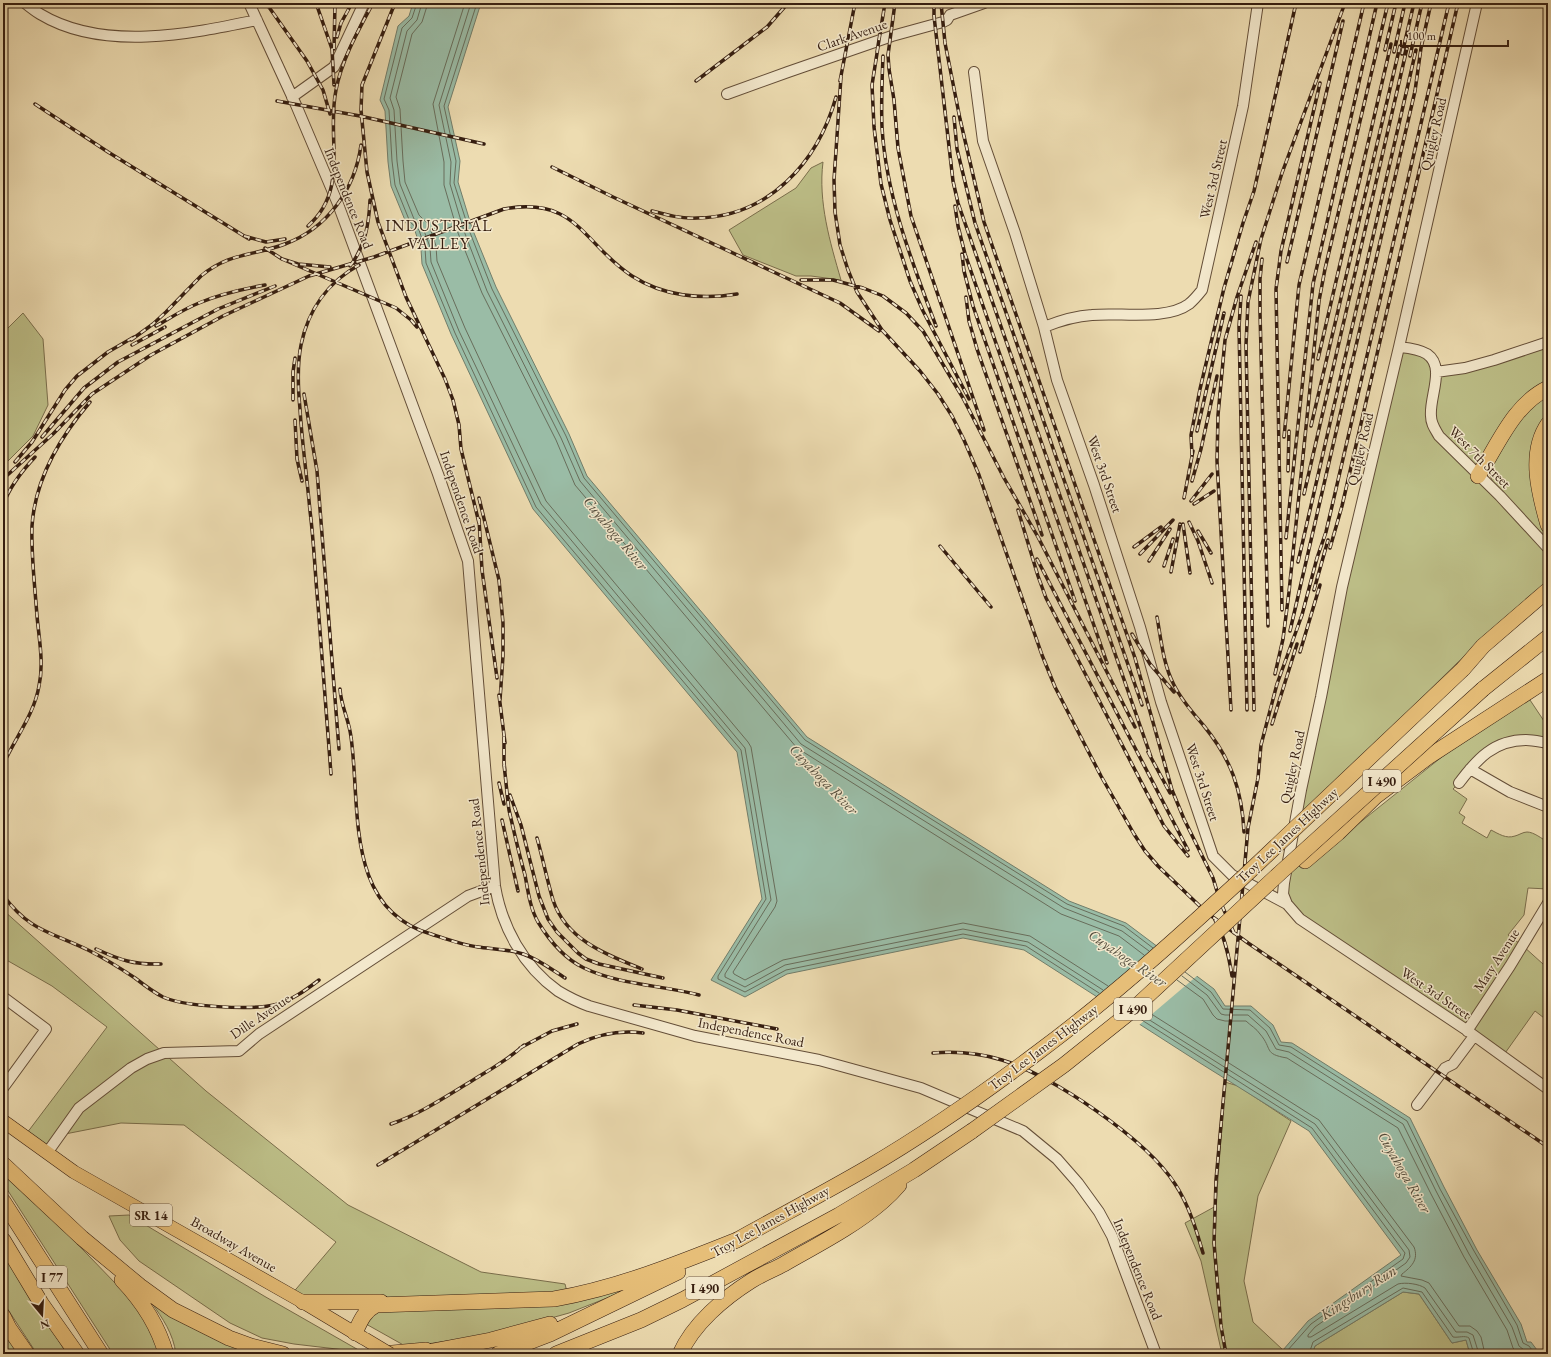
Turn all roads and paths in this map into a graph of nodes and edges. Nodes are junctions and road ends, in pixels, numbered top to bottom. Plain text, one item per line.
1 (26, 3) edge
2 (249, 3) edge
3 (364, 3) edge
4 (984, 3) edge
5 (1258, 3) edge
6 (1477, 3) edge
7 (257, 20) junction
8 (974, 72) dead end
9 (727, 94) dead end
10 (292, 97) junction
11 (1044, 327) junction
12 (1548, 342) edge
13 (1400, 346) junction
14 (1436, 372) junction
15 (1548, 388) edge
16 (1548, 424) edge
17 (1478, 476) junction
18 (1548, 525) edge
19 (1548, 548) edge
20 (1548, 590) edge
21 (1548, 600) edge
22 (1548, 637) edge
23 (1463, 669) junction
24 (1548, 679) edge
25 (1548, 743) edge
26 (1470, 769) junction
27 (1459, 783) dead end
28 (1548, 807) edge
29 (1281, 872) junction
30 (495, 886) junction
31 (1548, 903) edge
32 (1287, 904) junction
33 (3, 997) edge
34 (1471, 1033) junction
35 (3, 1088) edge
36 (1548, 1088) edge
37 (1417, 1105) dead end
38 (3, 1121) edge
39 (47, 1153) junction
40 (3, 1164) edge
41 (914, 1170) junction
42 (3, 1201) edge
43 (82, 1238) junction
44 (3, 1240) edge
45 (737, 1240) junction
46 (303, 1302) junction
47 (414, 1303) junction
48 (3, 1316) edge
49 (641, 1320) junction
50 (544, 1331) junction
51 (360, 1336) junction
52 (445, 1349) junction
53 (561, 1352) edge
54 (27, 1354) edge
55 (77, 1354) edge
56 (101, 1354) edge
57 (166, 1354) edge
58 (283, 1354) edge
59 (381, 1354) edge
60 (390, 1354) edge
61 (417, 1354) edge
62 (498, 1354) edge
63 (583, 1354) edge
64 (680, 1354) edge
65 (1156, 1354) edge

1 - 7 street
2 - 7 street, Independence Road
3 - 10 street
4 - 9 street, Clark Avenue
5 - 11 street, West 3rd Street
6 - 13 street, Quigley Road
7 - 10 street, Independence Road
8 - 11 street, West 3rd Street
10 - 30 street, Independence Road
11 - 32 street, West 3rd Street
12 - 14 street
13 - 14 street
13 - 32 street, Quigley Road
14 - 17 street, West 7th Street
15 - 17 highway
16 - 18 highway
17 - 19 street, West 7th Street
20 - 23 highway
21 - 23 highway, Troy Lee James Highway / I 490
22 - 29 highway, Troy Lee James Highway / I 490, bridge
23 - 45 highway, Troy Lee James Highway / I 490, bridge
24 - 29 highway
25 - 26 street
26 - 27 street
26 - 28 street
29 - 41 highway, Troy Lee James Highway / I 490, bridge
30 - 39 street, Dille Avenue
30 - 65 street, Independence Road
31 - 34 street, Mary Avenue
32 - 34 street, West 3rd Street
33 - 35 street
34 - 36 street, West 3rd Street
34 - 37 street, Mary Avenue
38 - 39 main road, Broadway Avenue / SR 14
39 - 46 main road, Broadway Avenue / SR 14
40 - 43 highway
41 - 49 highway, Troy Lee James Highway / I 490
41 - 64 highway
42 - 56 highway, I 77
43 - 57 highway
43 - 58 highway
44 - 55 highway, I 77
45 - 47 highway
45 - 50 highway, Troy Lee James Highway / I 490
46 - 47 highway
46 - 51 main road, Broadway Avenue / SR 14
47 - 51 highway
48 - 54 highway
49 - 53 highway, Troy Lee James Highway / I 490
49 - 63 highway
50 - 52 highway
50 - 62 highway
51 - 60 main road, Broadway Avenue / SR 14, bridge
52 - 59 highway
52 - 61 highway

